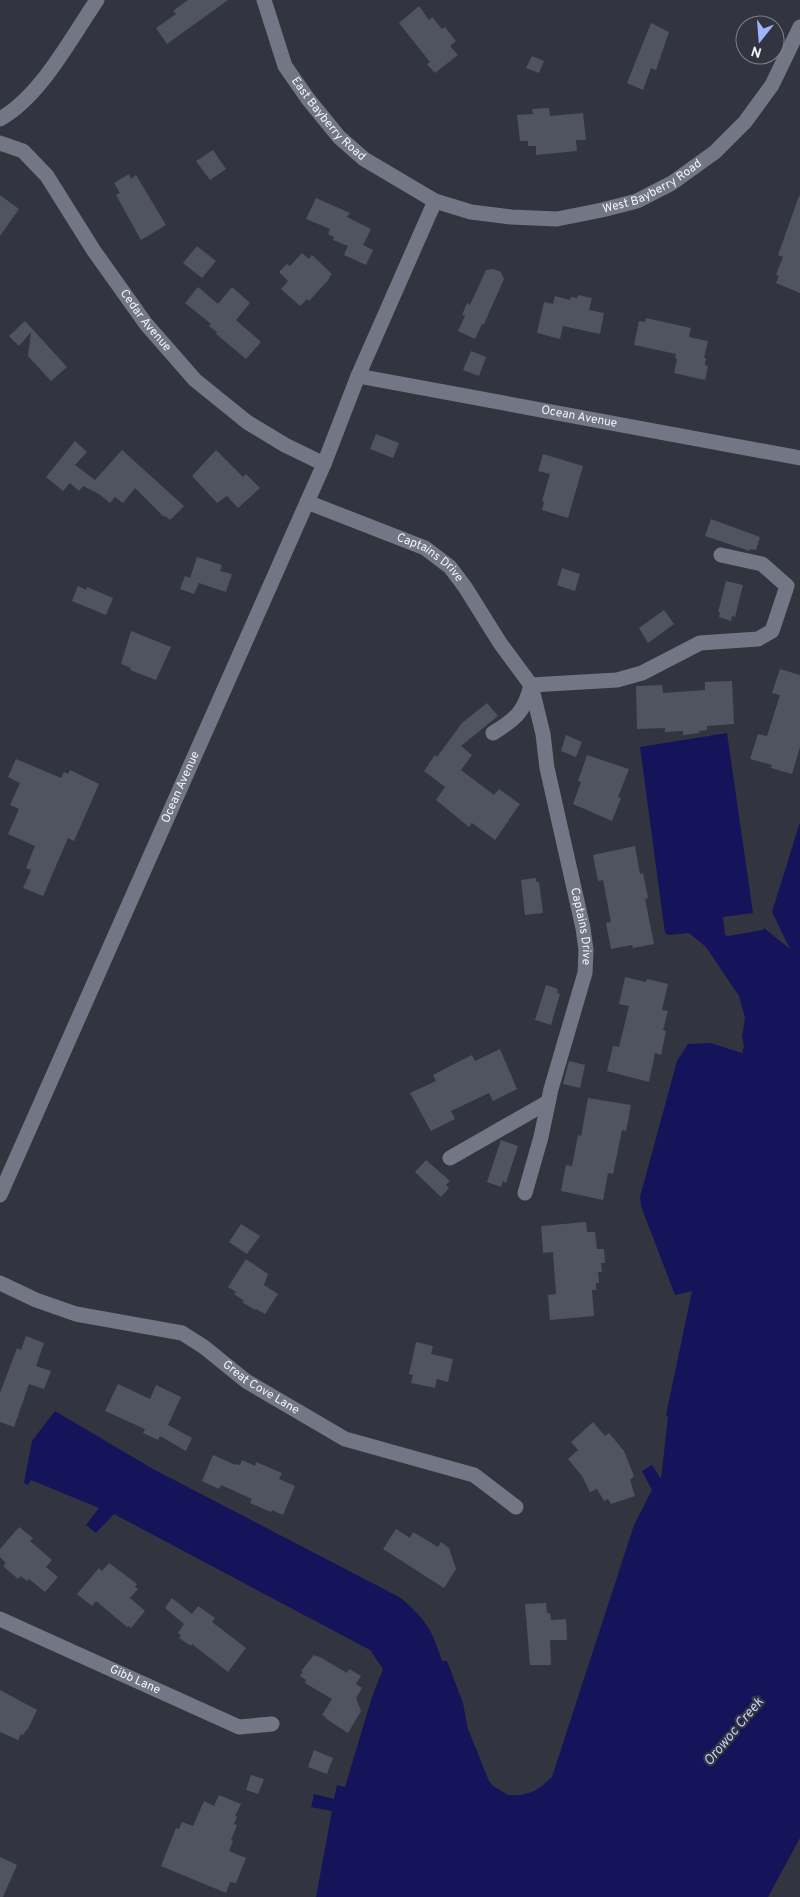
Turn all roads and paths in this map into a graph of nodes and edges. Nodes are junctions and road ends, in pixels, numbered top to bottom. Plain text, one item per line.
1 (97, 0) edge
2 (264, 0) edge
3 (800, 27) edge
4 (0, 119) edge
5 (0, 143) edge
6 (435, 201) junction
7 (358, 376) junction
8 (800, 458) edge
9 (324, 464) junction
10 (307, 502) junction
11 (721, 555) dead end
12 (531, 685) junction
13 (493, 732) dead end
14 (548, 1102) junction
15 (450, 1158) dead end
16 (525, 1194) dead end
17 (0, 1196) edge
18 (0, 1284) edge
19 (516, 1507) dead end
20 (0, 1619) edge
21 (272, 1724) dead end

1 - 4 street
2 - 6 street, East Bayberry Road
3 - 6 street, West Bayberry Road
5 - 9 street, Cedar Avenue
6 - 7 street, Ocean Avenue
7 - 8 street, Ocean Avenue
7 - 9 street, Ocean Avenue
9 - 10 street, Ocean Avenue
10 - 12 street, Captains Drive
10 - 17 street, Ocean Avenue
11 - 12 street
12 - 13 street
12 - 14 street, Captains Drive
14 - 15 street
14 - 16 street, Captains Drive
18 - 19 street, Great Cove Lane
20 - 21 street, Gibb Lane

